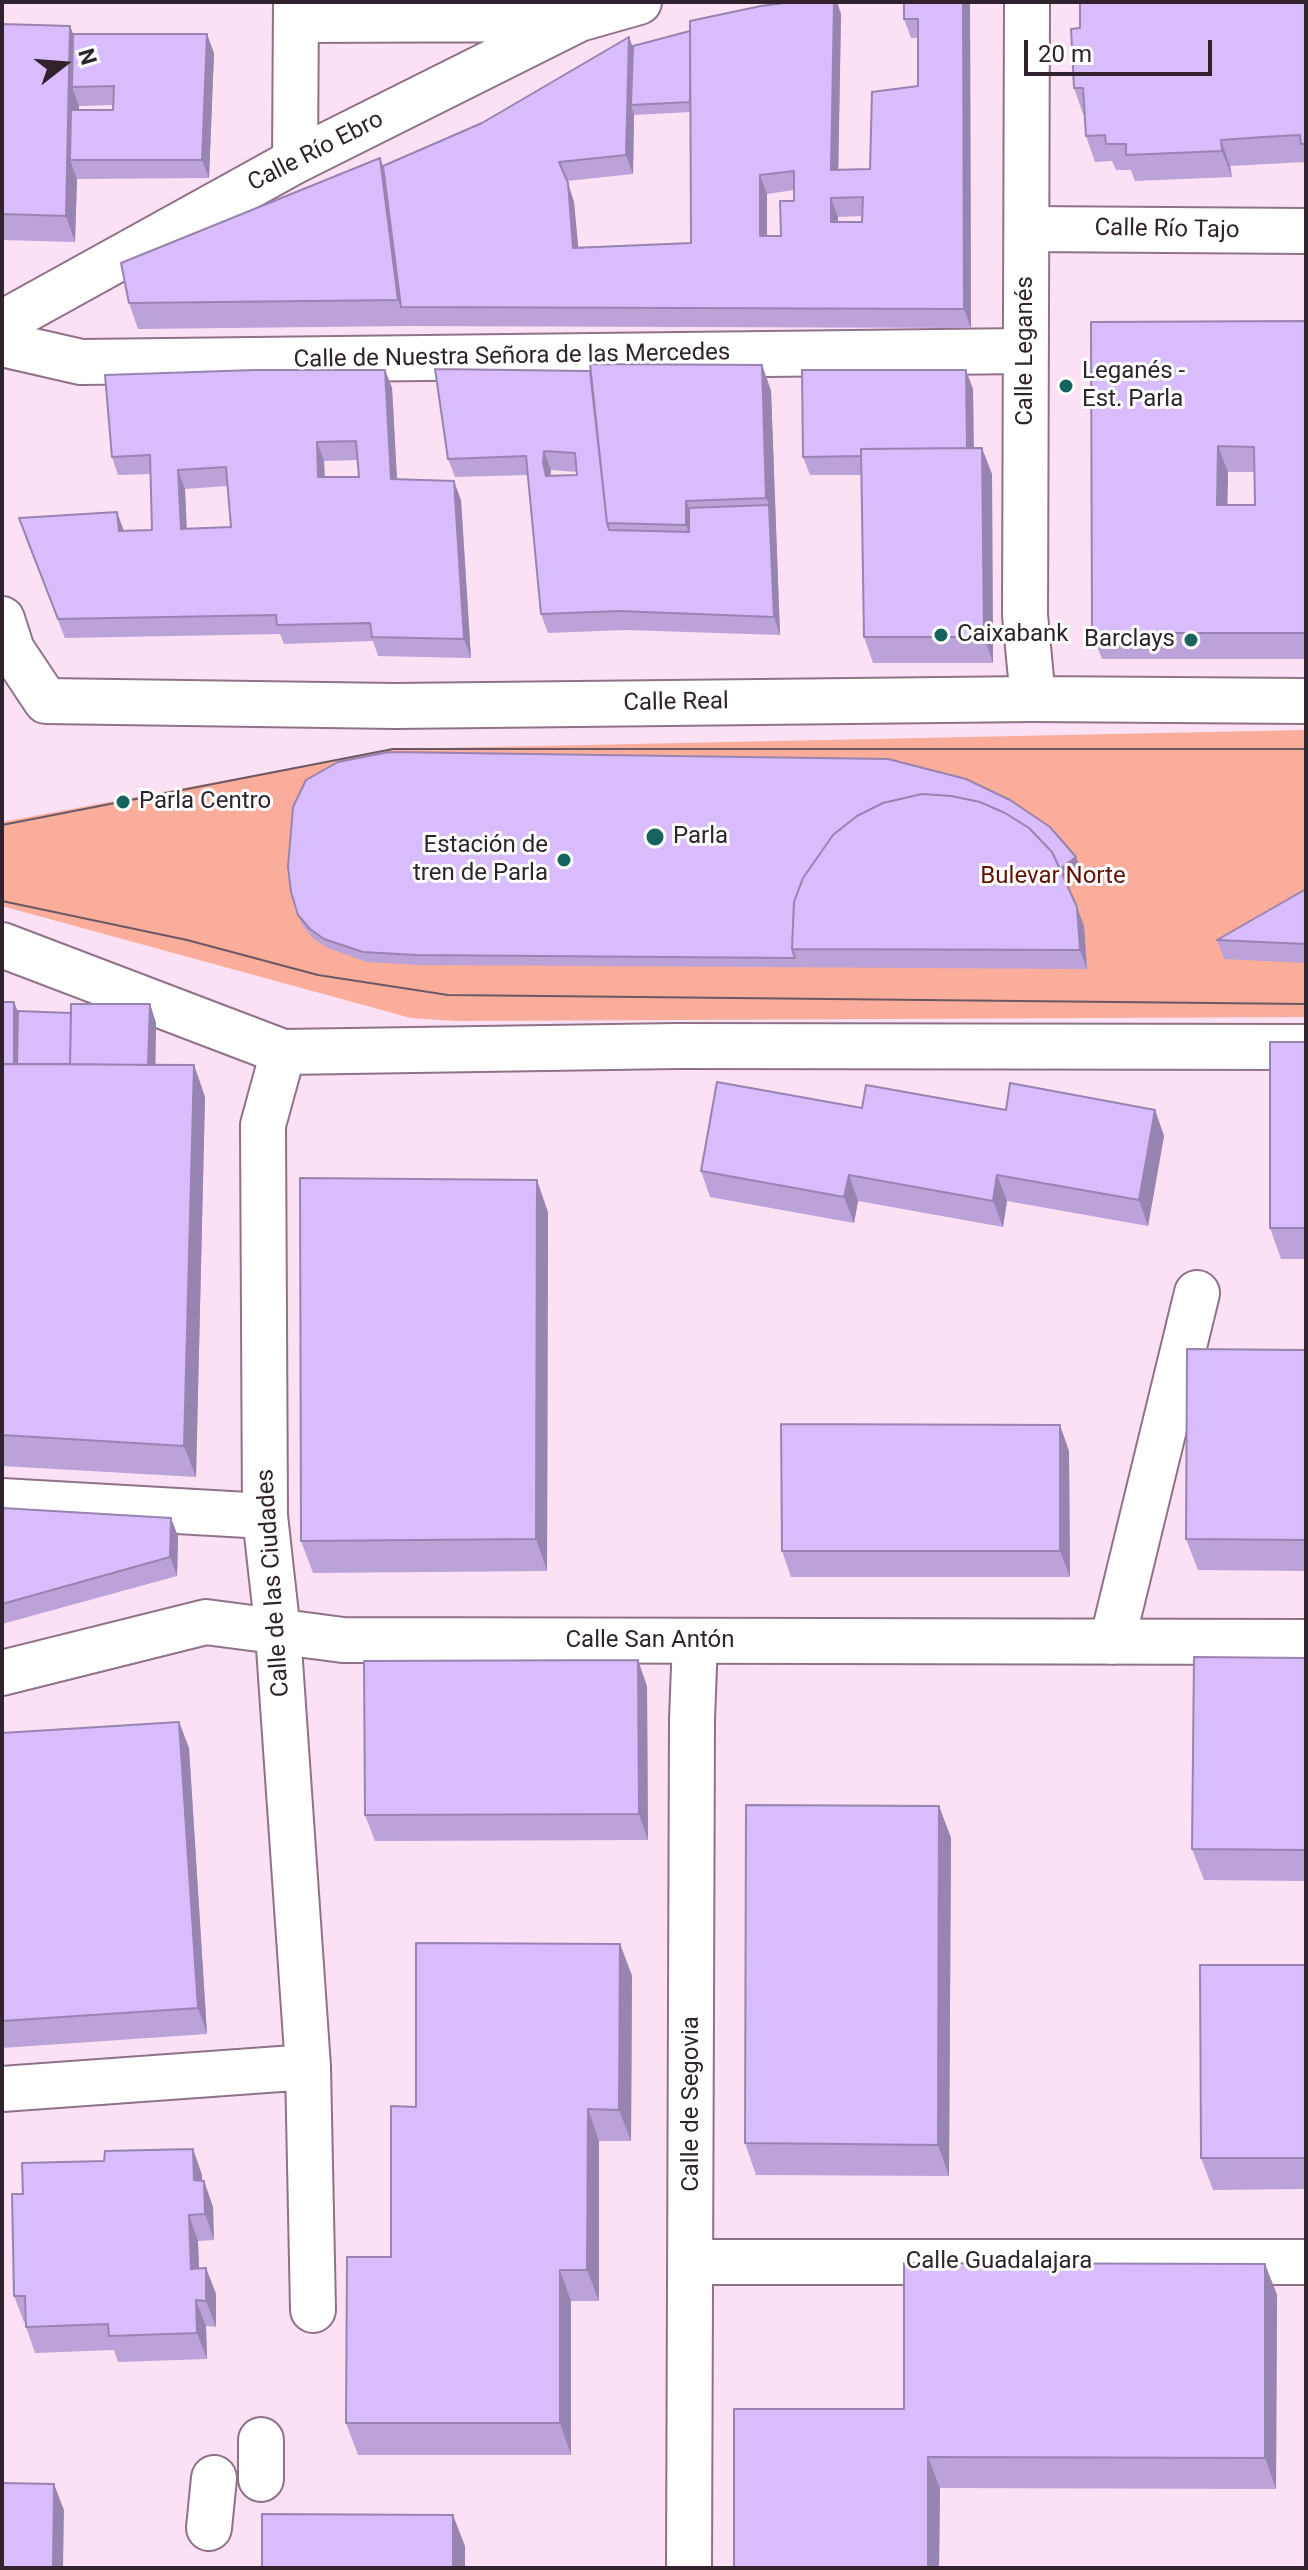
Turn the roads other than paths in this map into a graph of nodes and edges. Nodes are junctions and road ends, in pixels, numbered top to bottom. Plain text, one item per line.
1 (636, 2) edge
2 (1027, 2) edge
3 (296, 11) edge
4 (579, 19) junction
5 (295, 161) junction
6 (1027, 229) junction
7 (1306, 231) edge
8 (2, 323) edge
9 (2, 344) edge
10 (1024, 351) junction
11 (2, 619) edge
12 (1033, 699) junction
13 (1306, 701) edge
14 (2, 945) edge
15 (1306, 1047) edge
16 (283, 1052) junction
17 (1197, 1293) dead end
18 (2, 1501) edge
19 (265, 1516) junction
20 (278, 1633) junction
21 (695, 1641) junction
22 (1112, 1642) junction
23 (1306, 1642) edge
24 (2, 1673) edge
25 (308, 2067) junction
26 (2, 2089) edge
27 (692, 2262) junction
28 (1306, 2262) edge
29 (313, 2310) dead end
30 (214, 2478) dead end
31 (209, 2528) dead end
32 (689, 2568) edge

1 - 4 street, Calle Río Ebro
2 - 6 street, Calle Leganés
3 - 4 street
3 - 5 street
4 - 5 street, Calle Río Ebro
5 - 8 street, Calle Río Ebro
6 - 7 street, Calle Río Tajo
6 - 10 street, Calle Leganés
9 - 10 street, Calle de Nuestra Señora de las Mercedes
10 - 12 street, Calle Leganés
11 - 12 street, Calle Real
12 - 13 street, Calle Real
14 - 16 street
15 - 16 street
16 - 19 street, Calle de las Ciudades
17 - 22 street
18 - 19 street
19 - 20 street, Calle de las Ciudades
20 - 21 street, Calle San Antón
20 - 24 street, Calle San Antón
20 - 25 street, Calle de las Ciudades
21 - 22 street, Calle San Antón
21 - 27 street, Calle de Segovia
22 - 23 street, Calle San Antón
25 - 26 street
25 - 29 street, Calle de las Ciudades
27 - 28 street, Calle Guadalajara
27 - 32 street, Calle de Segovia
30 - 31 street

